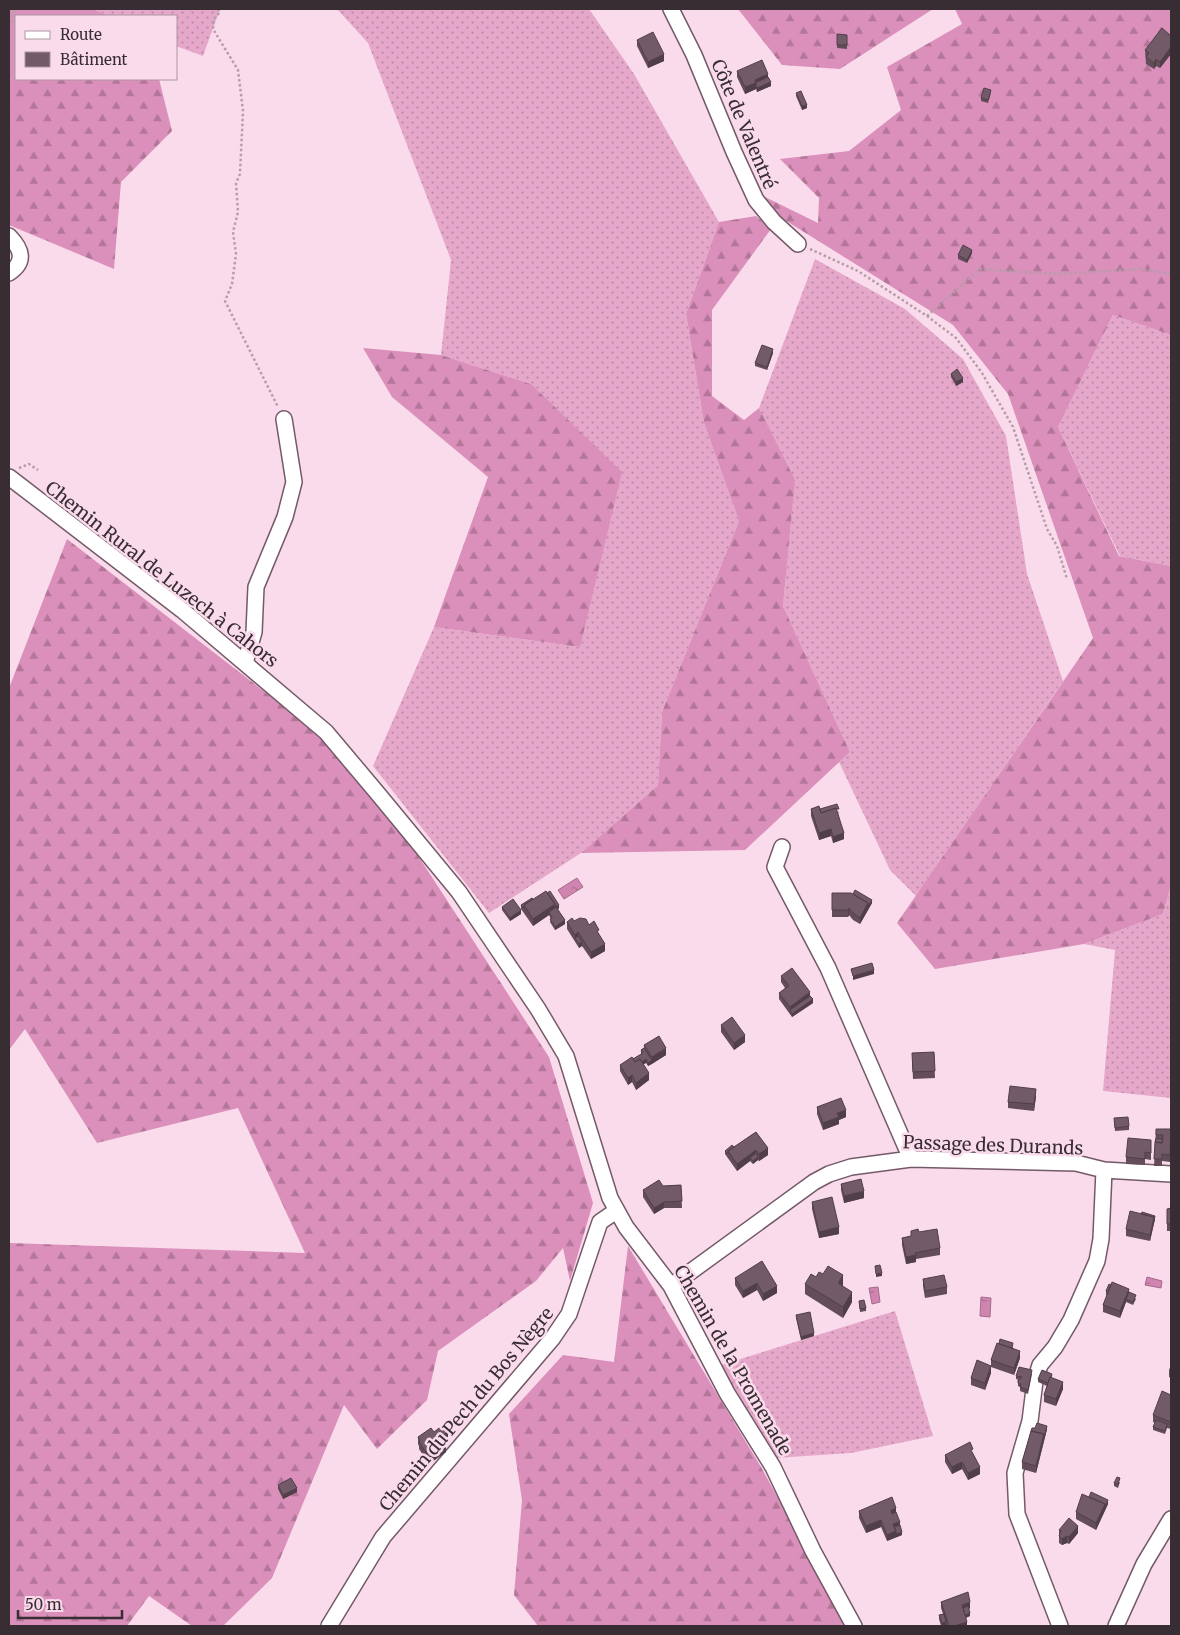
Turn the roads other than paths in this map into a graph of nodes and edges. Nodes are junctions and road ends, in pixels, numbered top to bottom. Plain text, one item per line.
1 (671, 9) edge
2 (9, 236) edge
3 (798, 244) road end
4 (9, 273) edge
5 (284, 419) road end
6 (9, 477) edge
7 (245, 663) junction
8 (782, 846) dead end
9 (484, 930) joint
10 (912, 1159) junction
11 (1104, 1170) junction
12 (1171, 1174) edge
13 (616, 1211) junction
14 (671, 1286) junction
15 (1171, 1519) edge
16 (329, 1626) edge
17 (854, 1626) edge
18 (1060, 1626) edge
19 (1116, 1626) edge

1 - 3 street, Côte de Valentré
2 - 4 street
5 - 7 street
6 - 7 street, Chemin Rural de Luzech à Cahors
7 - 9 street, Chemin Rural de Luzech à Cahors
8 - 10 street
9 - 13 street, Chemin de la Promenade
10 - 11 street, Passage des Durands
10 - 14 street, Passage des Durands
11 - 12 street, Passage des Durands
11 - 18 street
13 - 14 street, Chemin de la Promenade
13 - 16 street, Chemin du Pech du Bos Nègre
14 - 17 street, Chemin de la Promenade
15 - 19 street

